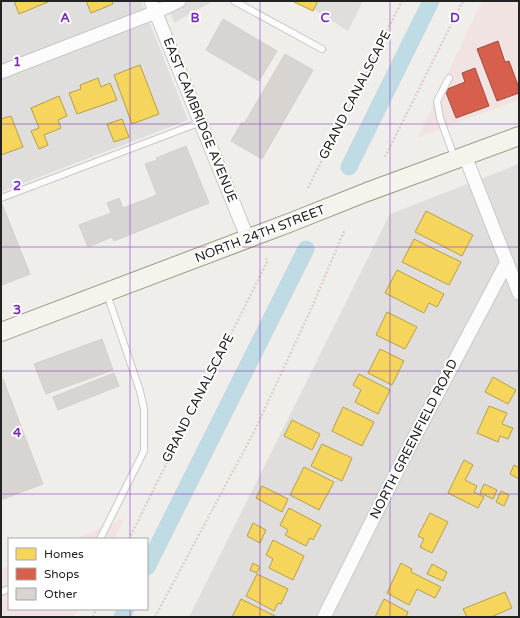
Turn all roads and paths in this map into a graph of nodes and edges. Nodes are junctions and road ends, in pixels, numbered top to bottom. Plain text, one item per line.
1 (179, 1) edge
2 (234, 1) edge
3 (402, 1) edge
4 (464, 1) edge
5 (154, 7) edge
6 (322, 49) dead end
7 (1, 72) edge
8 (449, 78) dead end
9 (201, 122) junction
10 (519, 136) edge
11 (385, 157) dead end
12 (460, 158) junction
13 (308, 188) dead end
14 (1, 198) edge
15 (345, 229) dead end
16 (248, 239) junction
17 (266, 258) dead end
18 (507, 262) junction
19 (106, 292) junction
20 (519, 293) edge
21 (1, 332) edge
22 (100, 538) edge
23 (129, 538) edge
24 (155, 617) edge
25 (324, 617) edge

1 - 5 street
2 - 6 lane
3 - 13 path, GRAND CANALSCAPE
4 - 11 path
5 - 7 street
5 - 9 street, EAST CAMBRIDGE AVENUE
8 - 12 lane
9 - 14 lane
9 - 16 street, EAST CAMBRIDGE AVENUE
10 - 12 main road, NORTH 24TH STREET
12 - 16 main road, NORTH 24TH STREET
12 - 18 street
15 - 24 path
16 - 19 main road, NORTH 24TH STREET
17 - 23 path, GRAND CANALSCAPE
18 - 20 street
18 - 25 street, NORTH GREENFIELD ROAD
19 - 21 main road, NORTH 24TH STREET
19 - 22 lane

